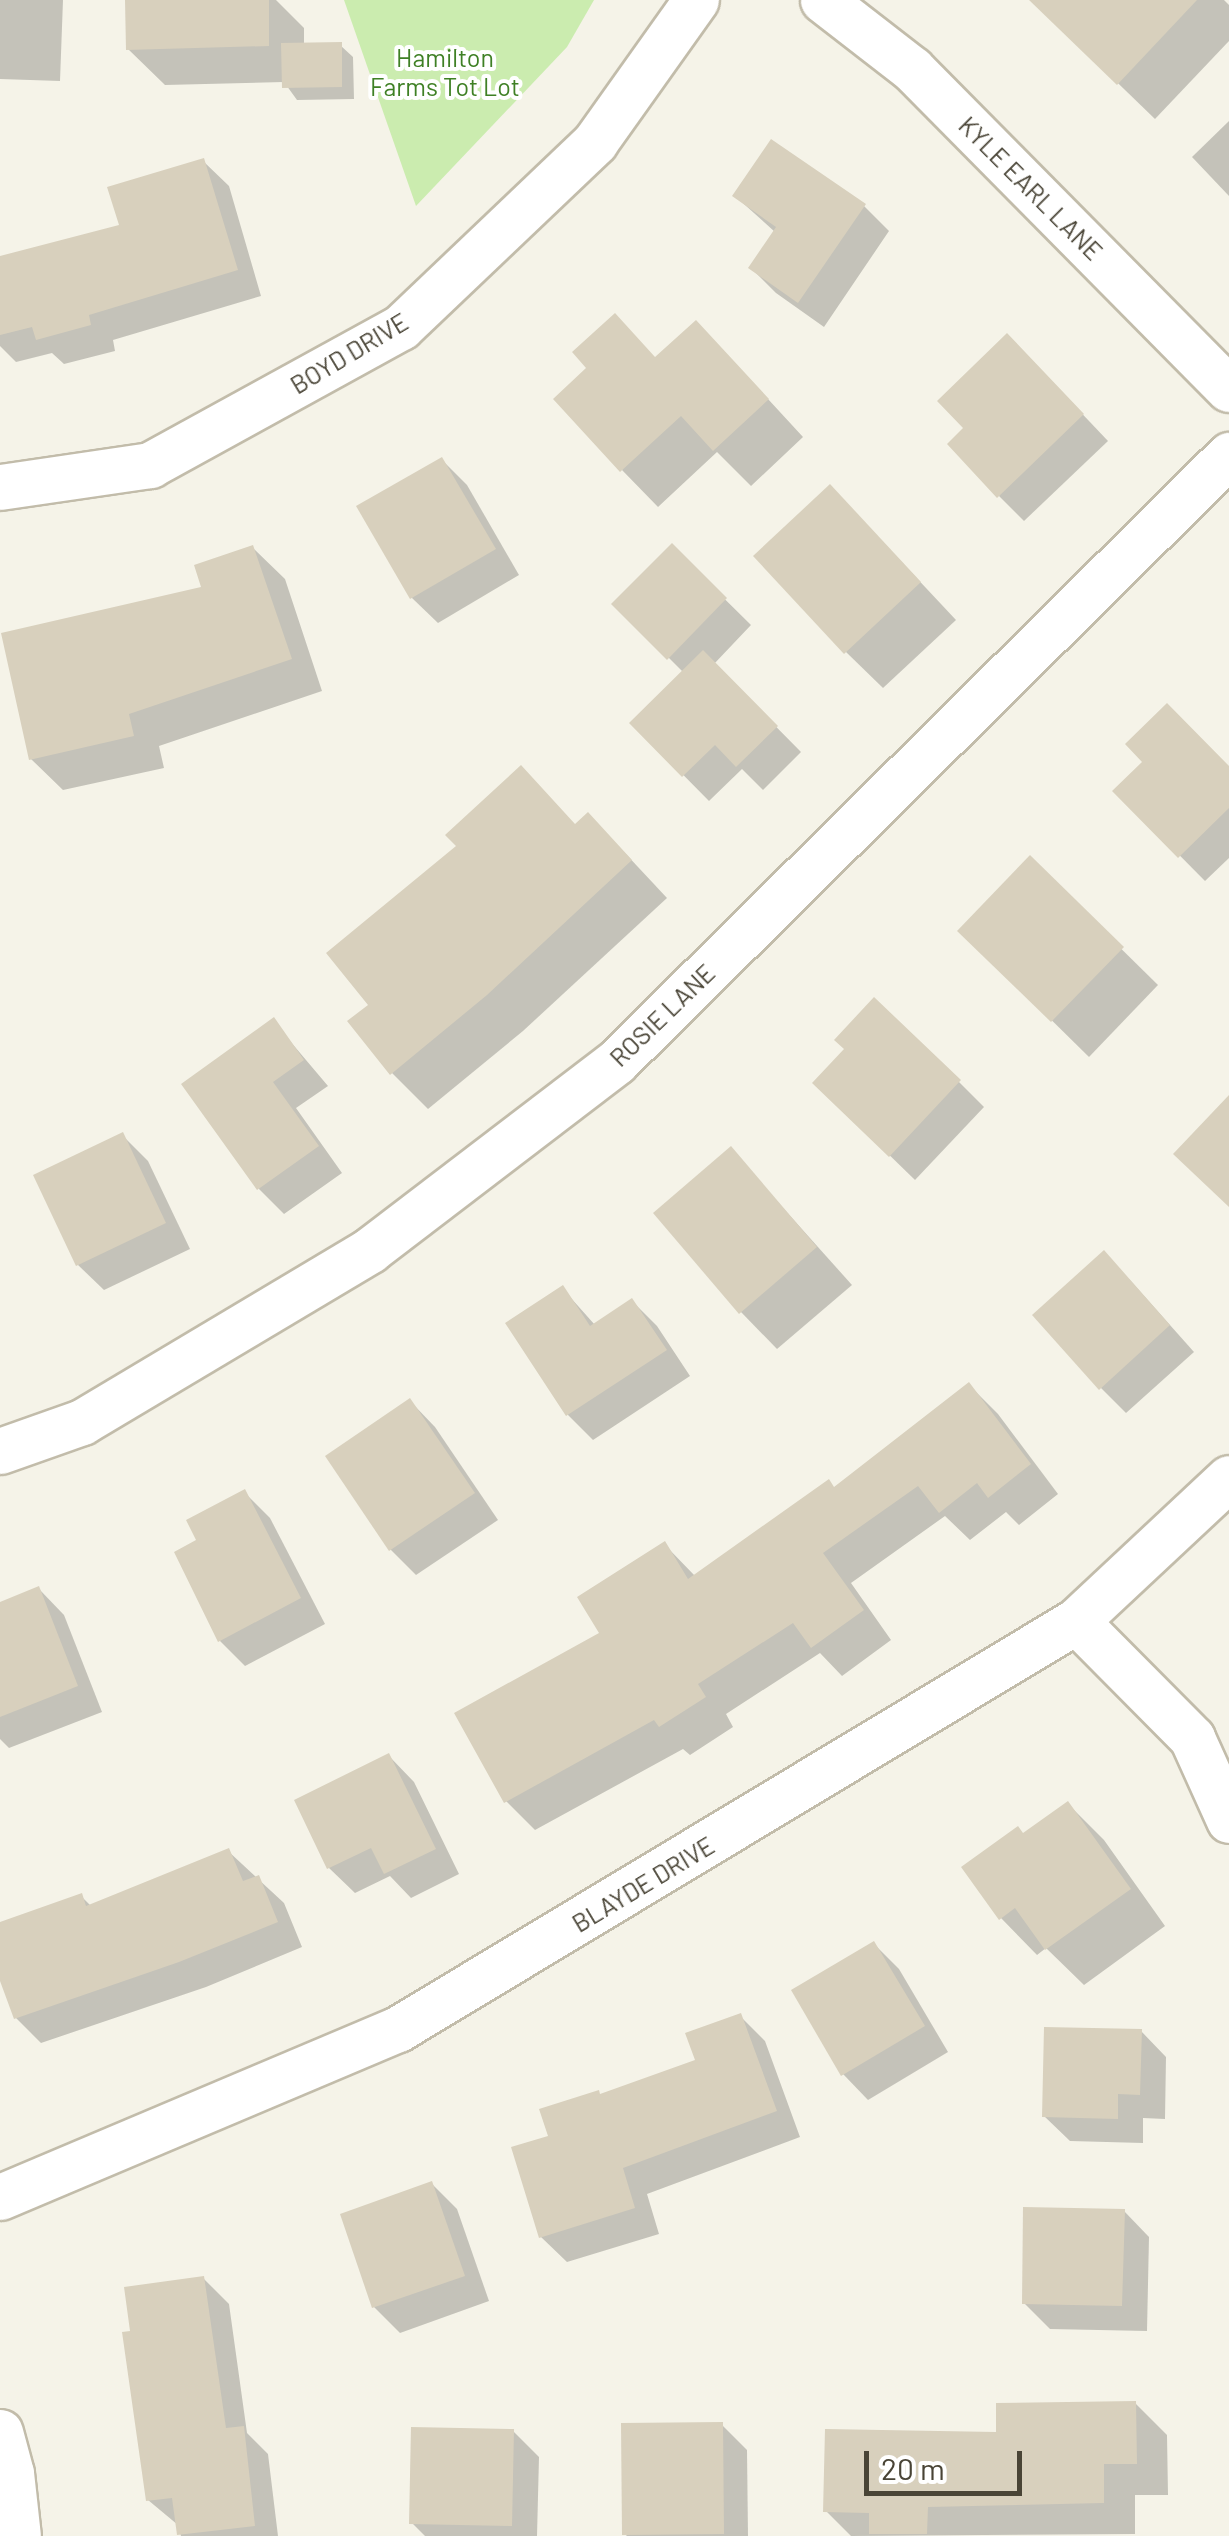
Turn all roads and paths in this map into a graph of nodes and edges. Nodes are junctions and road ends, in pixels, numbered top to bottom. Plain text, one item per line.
1 (696, 0) edge
2 (822, 0) edge
3 (1229, 389) edge
4 (1229, 455) edge
5 (0, 487) edge
6 (0, 1451) edge
7 (1229, 1478) edge
8 (1076, 1621) junction
9 (1229, 1820) edge
10 (0, 2197) edge
11 (0, 2432) edge
12 (18, 2536) edge

1 - 5 street, BOYD DRIVE
2 - 3 street, KYLE EARL LANE
4 - 6 street, ROSIE LANE
7 - 8 street, BLAYDE DRIVE
8 - 9 street
8 - 10 street, BLAYDE DRIVE
11 - 12 street

